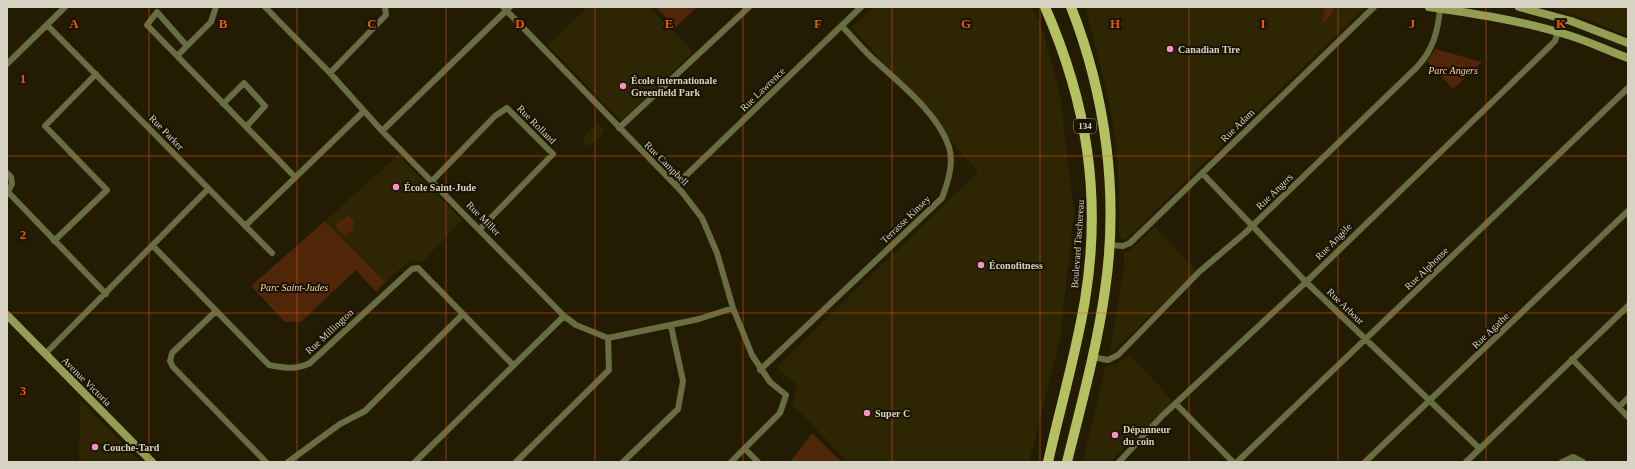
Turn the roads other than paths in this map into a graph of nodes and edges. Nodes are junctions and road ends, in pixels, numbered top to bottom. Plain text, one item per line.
1 (65, 7) edge
2 (216, 7) edge
3 (265, 7) edge
4 (385, 7) edge
5 (749, 7) edge
6 (861, 7) edge
7 (1045, 7) edge
8 (1374, 7) edge
9 (1429, 7) edge
10 (1519, 7) edge
11 (506, 8) edge
12 (1071, 8) edge
13 (1440, 9) junction
14 (47, 25) junction
15 (842, 26) junction
16 (1558, 32) junction
17 (1628, 43) edge
18 (187, 46) junction
19 (178, 56) junction
20 (1628, 58) edge
21 (8, 61) edge
22 (330, 73) junction
23 (96, 74) junction
24 (1628, 88) edge
25 (224, 104) junction
26 (364, 111) junction
27 (246, 127) junction
28 (619, 128) junction
29 (382, 131) junction
30 (7, 173) edge
31 (1202, 174) junction
32 (295, 177) junction
33 (432, 181) junction
34 (676, 185) junction
35 (208, 189) junction
36 (8, 194) edge
37 (1628, 211) edge
38 (245, 226) junction
39 (1252, 226) junction
40 (480, 229) junction
41 (54, 241) junction
42 (1110, 245) junction
43 (153, 246) junction
44 (272, 254) dead end
45 (1306, 282) junction
46 (106, 294) junction
47 (1628, 306) edge
48 (733, 308) junction
49 (216, 312) junction
50 (7, 315) edge
51 (462, 315) junction
52 (564, 316) junction
53 (671, 326) junction
54 (608, 338) junction
55 (1367, 340) junction
56 (46, 354) junction
57 (1092, 357) junction
58 (1572, 360) junction
59 (513, 365) junction
60 (760, 370) junction
61 (1628, 398) edge
62 (1430, 401) junction
63 (1176, 404) junction
64 (1619, 407) junction
65 (1628, 417) edge
66 (745, 449) junction
67 (1480, 449) junction
68 (152, 462) edge
69 (266, 462) edge
70 (288, 462) edge
71 (415, 462) edge
72 (516, 462) edge
73 (623, 462) edge
74 (731, 462) edge
75 (758, 462) edge
76 (1048, 462) edge
77 (1067, 462) edge
78 (1119, 462) edge
79 (1233, 462) edge
80 (1237, 462) edge
81 (1365, 462) edge
82 (1466, 462) edge
83 (1562, 462) edge
84 (1583, 462) edge

1 - 14 street
2 - 18 street
3 - 22 street, Rue Miller
4 - 22 street
5 - 28 street
6 - 15 street, Rue Lawrence
7 - 76 main road, Boulevard Taschereau / 134
8 - 31 street, Rue Adam
9 - 13 main road
10 - 17 main road
11 - 28 street, Rue Campbell
11 - 29 street
12 - 42 main road, 134
13 - 16 main road
13 - 39 street, Rue Angers
14 - 21 street
14 - 23 street, Rue Parker
15 - 34 street, Rue Lawrence
15 - 60 street, Terrasse Kinsey
16 - 20 main road
16 - 45 street, Rue Angèle
18 - 19 street
18 - 19 street
19 - 25 street
22 - 26 street, Rue Miller
23 - 35 street, Rue Parker
23 - 41 street
24 - 55 street, Rue Alphonse
25 - 27 street
25 - 27 street
26 - 29 street, Rue Miller
26 - 32 street
27 - 32 street
28 - 34 street, Rue Campbell
29 - 33 street, Rue Miller
30 - 36 street
31 - 39 street, Rue Arbour
31 - 42 street, Rue Adam
32 - 38 street
33 - 40 street, Rue Miller
33 - 40 street, Rue Rolland
34 - 48 street, Rue Campbell
35 - 38 street, Rue Parker
35 - 43 street
36 - 41 street
37 - 62 street, Rue Agathe
38 - 44 street, Rue Parker
39 - 45 street, Rue Arbour
39 - 57 street, Rue Angers
40 - 52 street, Rue Miller
41 - 46 street
42 - 57 main road, 134
43 - 46 street
43 - 49 street, Rue Millington
45 - 55 street, Rue Arbour
45 - 63 street, Rue Angèle
46 - 56 street
47 - 58 street
48 - 53 street
48 - 60 street, Rue Campbell
49 - 51 street, Rue Millington
49 - 69 street
50 - 56 main road, Avenue Victoria
51 - 59 street, Rue Millington
51 - 70 street
52 - 54 street, Rue Miller
52 - 59 street
53 - 54 street
53 - 73 street
54 - 72 street
55 - 62 street, Rue Arbour
55 - 80 street, Rue Alphonse
56 - 68 main road, Avenue Victoria
57 - 77 main road, 134
58 - 64 street
58 - 67 street
59 - 71 street
60 - 66 street, Rue Campbell
61 - 64 street
62 - 67 street, Rue Arbour
62 - 81 street, Rue Agathe
63 - 78 street, Rue Angèle
63 - 79 street
64 - 65 street
66 - 74 street
66 - 75 street
67 - 82 street
83 - 84 street

